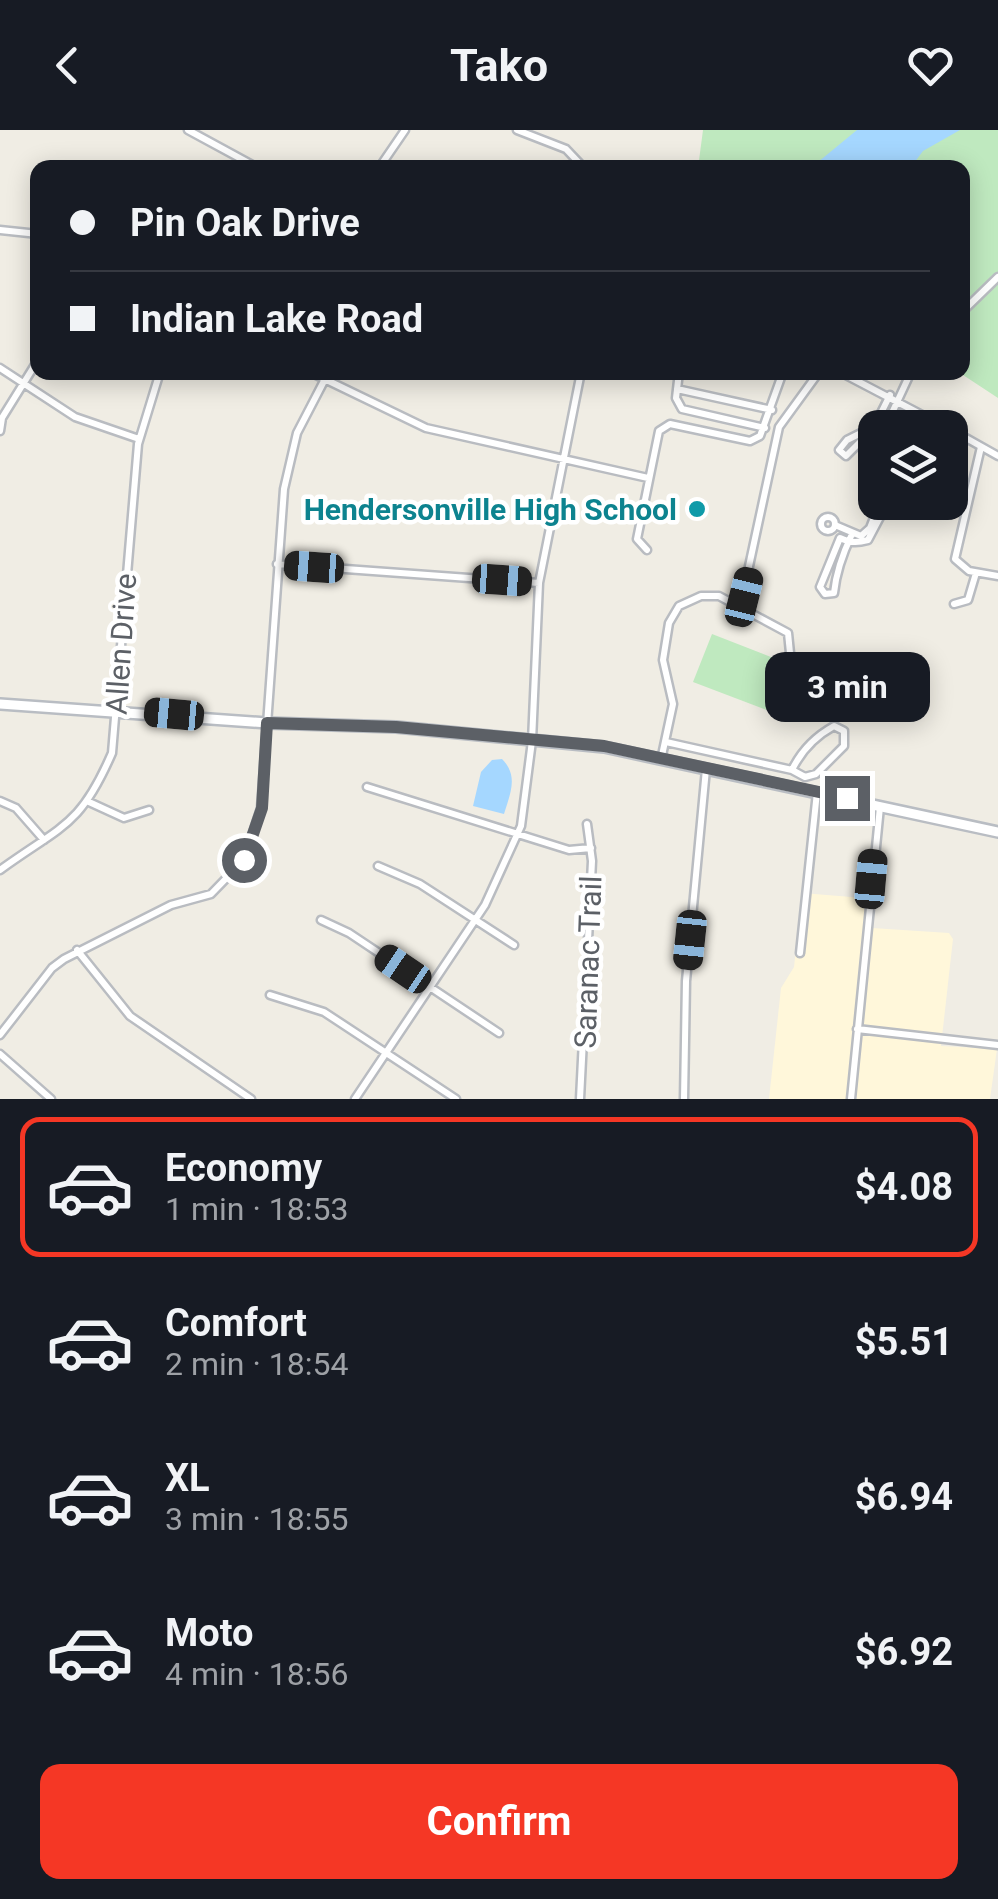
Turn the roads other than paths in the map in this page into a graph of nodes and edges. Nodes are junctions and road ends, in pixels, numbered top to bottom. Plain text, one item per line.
1 (188, 130) edge
2 (405, 130) edge
3 (517, 130) edge
4 (243, 160) edge
5 (384, 160) edge
6 (576, 160) edge
7 (0, 230) edge
8 (30, 233) edge
9 (998, 277) edge
10 (970, 304) edge
11 (0, 368) edge
12 (30, 371) edge
13 (157, 380) edge
14 (580, 380) edge
15 (678, 380) edge
16 (781, 380) edge
17 (813, 380) edge
18 (857, 380) edge
19 (906, 380) edge
20 (324, 381) joint
21 (22, 382) junction
22 (677, 389) junction
23 (893, 397) junction
24 (772, 410) junction
25 (885, 410) edge
26 (890, 410) edge
27 (916, 410) edge
28 (766, 428) junction
29 (0, 431) edge
30 (858, 434) edge
31 (139, 439) junction
32 (968, 439) edge
33 (858, 447) edge
34 (981, 447) junction
35 (998, 456) edge
36 (564, 461) junction
37 (648, 478) junction
38 (876, 520) edge
39 (832, 528) dead end
40 (846, 536) junction
41 (647, 550) dead end
42 (277, 564) junction
43 (976, 573) junction
44 (998, 576) edge
45 (539, 582) junction
46 (954, 604) dead end
47 (740, 609) junction
48 (790, 653) dead end
49 (0, 704) edge
50 (116, 709) junction
51 (267, 723) junction
52 (532, 741) junction
53 (666, 742) junction
54 (662, 760) junction
55 (750, 760) junction
56 (706, 769) junction
57 (792, 770) junction
58 (748, 777) junction
59 (368, 787) dead end
60 (818, 791) junction
61 (0, 800) edge
62 (89, 802) junction
63 (880, 806) junction
64 (149, 810) dead end
65 (587, 824) dead end
66 (998, 832) edge
67 (518, 836) junction
68 (44, 840) junction
69 (590, 848) junction
70 (378, 866) dead end
71 (0, 870) edge
72 (321, 920) dead end
73 (475, 920) junction
74 (514, 945) dead end
75 (76, 950) junction
76 (800, 953) dead end
77 (430, 986) junction
78 (270, 995) dead end
79 (858, 1028) junction
80 (500, 1033) dead end
81 (0, 1035) edge
82 (998, 1045) edge
83 (0, 1054) edge
84 (385, 1054) junction
85 (51, 1099) edge
86 (251, 1099) edge
87 (355, 1099) edge
88 (456, 1099) edge
89 (580, 1099) edge
90 (684, 1099) edge
91 (850, 1099) edge

1 - 4 street
2 - 5 street
3 - 6 street
7 - 8 street
9 - 10 street
11 - 21 street
12 - 21 street
13 - 31 street, Allen Drive
14 - 36 street
15 - 22 street
16 - 24 street
17 - 47 street
18 - 23 street
19 - 23 street
20 - 36 street
20 - 42 street
21 - 29 street
21 - 31 street
22 - 24 street
22 - 28 street
23 - 25 street
23 - 26 street
23 - 27 street
24 - 28 street
28 - 37 street
30 - 33 street
31 - 50 street, Allen Drive
32 - 34 street
34 - 35 street
34 - 43 street
36 - 37 street
36 - 45 street
37 - 41 street
38 - 40 street
39 - 40 street
40 - 40 street
42 - 45 street
42 - 51 street
43 - 44 street
43 - 46 street
45 - 52 street
47 - 48 street
47 - 53 street
49 - 50 street
50 - 51 street
50 - 62 street, Allen Drive
51 - 52 street
51 - 75 street
52 - 54 street
52 - 67 street
53 - 54 street
53 - 55 street
54 - 56 street
55 - 57 street
55 - 58 street
56 - 58 street
56 - 90 street
57 - 57 street
58 - 60 street
59 - 67 street
60 - 63 street
60 - 76 street
61 - 68 street
62 - 64 street
62 - 68 street, Allen Drive
63 - 66 street
63 - 79 street
65 - 69 street, Saranac Trail
67 - 69 street
67 - 73 street
68 - 71 street, Allen Drive
69 - 89 street, Saranac Trail
70 - 73 street
72 - 77 street
73 - 74 street
73 - 77 street
75 - 81 street
75 - 86 street
77 - 80 street
77 - 84 street
78 - 84 street
79 - 82 street
79 - 91 street
83 - 85 street
84 - 87 street
84 - 88 street

